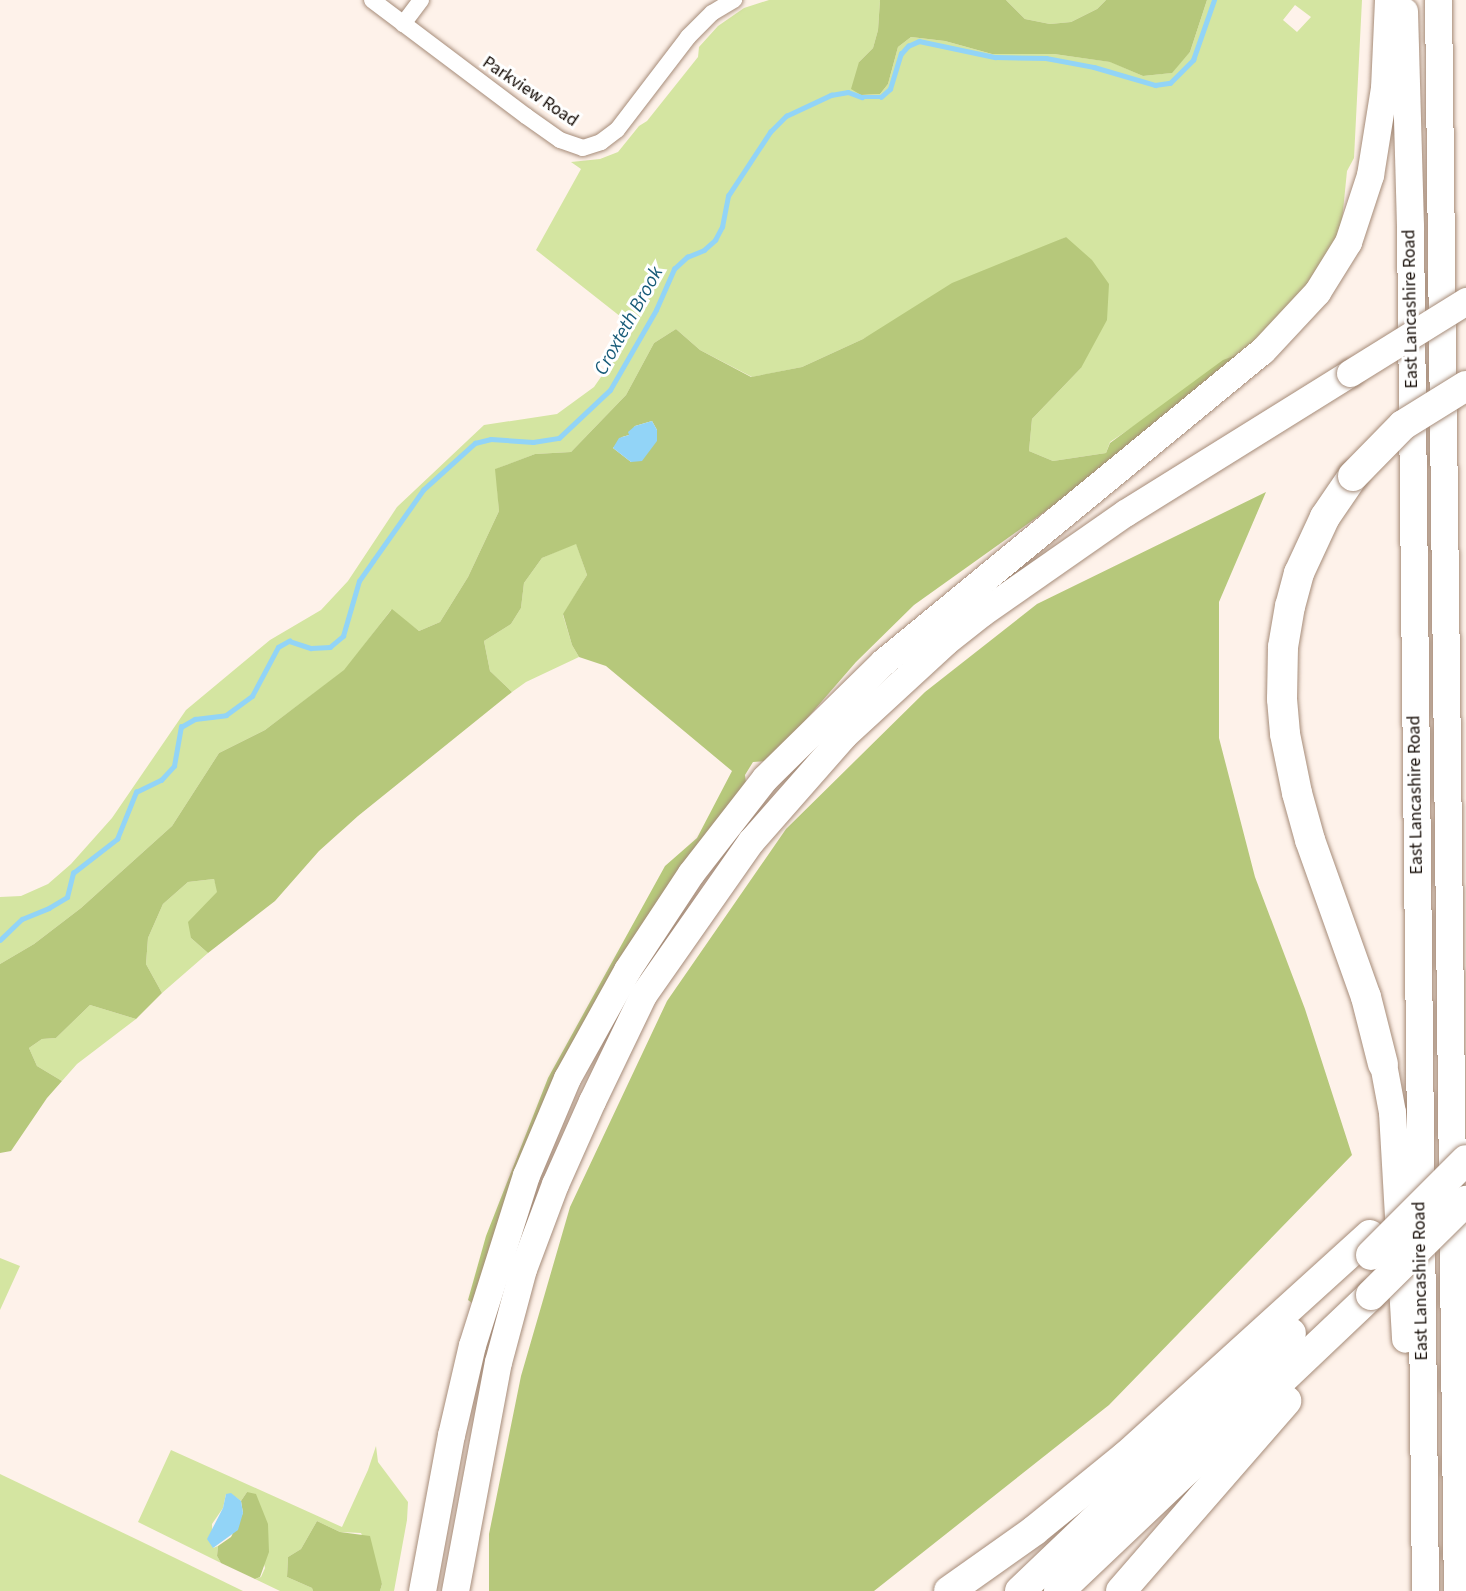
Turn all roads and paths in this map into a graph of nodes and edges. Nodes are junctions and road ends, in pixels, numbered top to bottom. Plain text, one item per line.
1 (372, 0) edge
2 (421, 0) edge
3 (734, 0) edge
4 (1388, 0) edge
5 (1403, 0) edge
6 (1438, 0) edge
7 (403, 24) junction
8 (1466, 301) edge
9 (1466, 386) edge
10 (1383, 1064) joint
11 (1466, 1155) edge
12 (1466, 1160) edge
13 (1466, 1201) edge
14 (1371, 1245) junction
15 (1371, 1304) junction
16 (1466, 1498) edge
17 (1424, 1528) junction
18 (1457, 1581) edge
19 (422, 1591) edge
20 (455, 1591) edge
21 (949, 1591) edge
22 (1020, 1591) edge
23 (1059, 1591) edge
24 (1121, 1591) edge
25 (1425, 1591) edge

1 - 7 street, Parkview Road
2 - 7 street
3 - 7 street, Parkview Road
4 - 19 highway
5 - 17 highway, East Lancashire Road
6 - 18 highway, East Lancashire Road
8 - 20 highway, bridge
9 - 10 highway, bridge
10 - 17 highway
11 - 14 highway
12 - 14 highway, bridge
13 - 15 highway, bridge
14 - 21 highway
14 - 22 highway
15 - 23 highway
15 - 24 highway
16 - 18 highway
17 - 25 highway, East Lancashire Road

